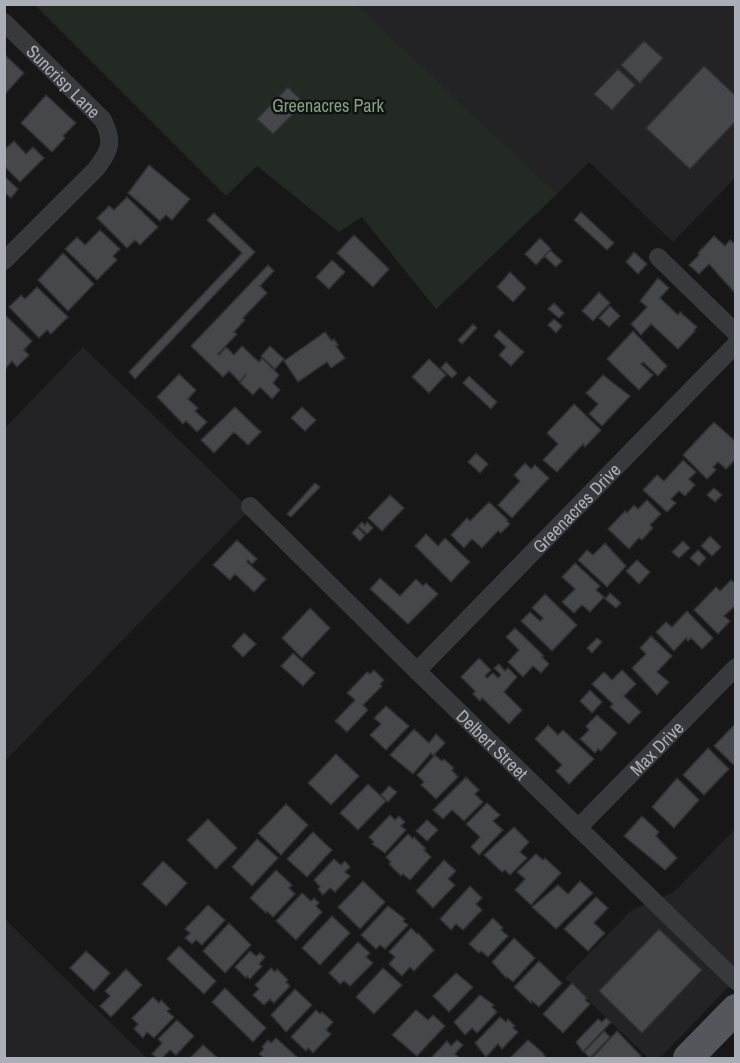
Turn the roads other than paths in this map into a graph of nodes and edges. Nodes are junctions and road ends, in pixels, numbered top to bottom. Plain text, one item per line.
1 (4, 22) edge
2 (658, 257) dead end
3 (4, 261) edge
4 (735, 333) edge
5 (735, 344) edge
6 (250, 506) dead end
7 (735, 667) edge
8 (417, 671) junction
9 (578, 828) junction
10 (735, 981) edge
11 (735, 1009) edge
12 (688, 1059) edge

1 - 3 street, Suncrisp Lane
2 - 4 street
5 - 8 street, Greenacres Drive
6 - 8 street, Delbert Street
7 - 9 street, Max Drive
8 - 9 street, Delbert Street
9 - 10 street, Delbert Street
11 - 12 main road

